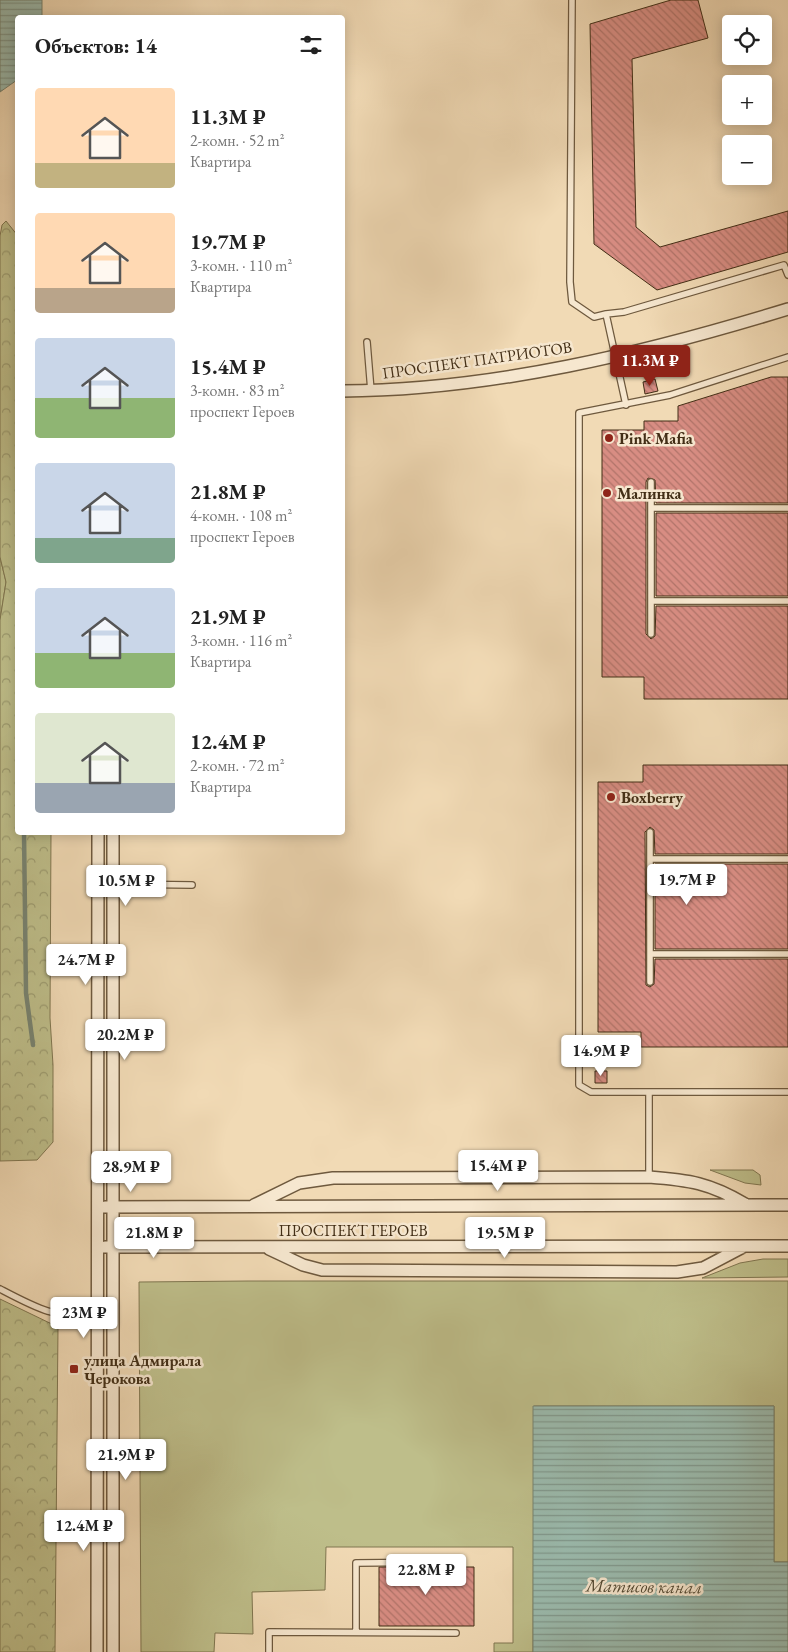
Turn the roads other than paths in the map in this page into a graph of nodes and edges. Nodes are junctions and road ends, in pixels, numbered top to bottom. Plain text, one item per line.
1 (572, 0) edge
2 (788, 275) edge
3 (788, 309) edge
4 (606, 314) junction
5 (367, 342) dead end
6 (615, 356) junction
7 (788, 358) edge
8 (345, 391) edge
9 (371, 391) junction
10 (626, 405) junction
11 (651, 482) dead end
12 (651, 508) junction
13 (788, 508) edge
14 (651, 601) junction
15 (788, 601) edge
16 (651, 634) dead end
17 (650, 832) dead end
18 (98, 835) edge
19 (113, 835) edge
20 (650, 859) junction
21 (788, 859) edge
22 (113, 884) junction
23 (192, 885) dead end
24 (650, 954) junction
25 (788, 954) edge
26 (650, 982) dead end
27 (649, 1092) junction
28 (788, 1092) edge
29 (649, 1177) junction
30 (788, 1204) edge
31 (746, 1205) junction
32 (112, 1206) junction
33 (250, 1206) junction
34 (98, 1207) junction
35 (745, 1246) junction
36 (788, 1246) edge
37 (98, 1247) junction
38 (112, 1247) junction
39 (265, 1247) junction
40 (0, 1289) edge
41 (98, 1316) junction
42 (458, 1562) dead end
43 (356, 1632) junction
44 (456, 1633) dead end
45 (97, 1652) edge
46 (113, 1652) edge
47 (269, 1652) edge

1 - 4 lane
2 - 4 lane
3 - 6 street, ПРОСПЕКТ ПАТРИОТОВ
4 - 6 lane
5 - 9 lane
6 - 9 street, ПРОСПЕКТ ПАТРИОТОВ
6 - 10 lane
7 - 10 lane
8 - 9 street, ПРОСПЕКТ ПАТРИОТОВ
10 - 27 lane
11 - 12 lane
12 - 13 lane
12 - 14 lane
14 - 15 lane
14 - 16 lane
17 - 20 lane
18 - 34 street
19 - 22 street
20 - 21 lane
20 - 24 lane
22 - 23 lane
22 - 32 street
24 - 25 lane
24 - 26 lane
27 - 28 lane
27 - 29 lane
29 - 31 street
29 - 33 street
30 - 31 street, ПРОСПЕКТ ГЕРОЕВ
31 - 33 street, ПРОСПЕКТ ГЕРОЕВ
32 - 33 street, ПРОСПЕКТ ГЕРОЕВ
32 - 34 street, ПРОСПЕКТ ГЕРОЕВ
32 - 38 street
34 - 37 street
35 - 36 street, ПРОСПЕКТ ГЕРОЕВ
35 - 39 street, ПРОСПЕКТ ГЕРОЕВ
35 - 39 street
37 - 38 street, ПРОСПЕКТ ГЕРОЕВ
37 - 41 street
38 - 39 street, ПРОСПЕКТ ГЕРОЕВ
38 - 46 street
40 - 41 lane
41 - 45 street
42 - 43 lane
43 - 44 lane
43 - 47 lane

